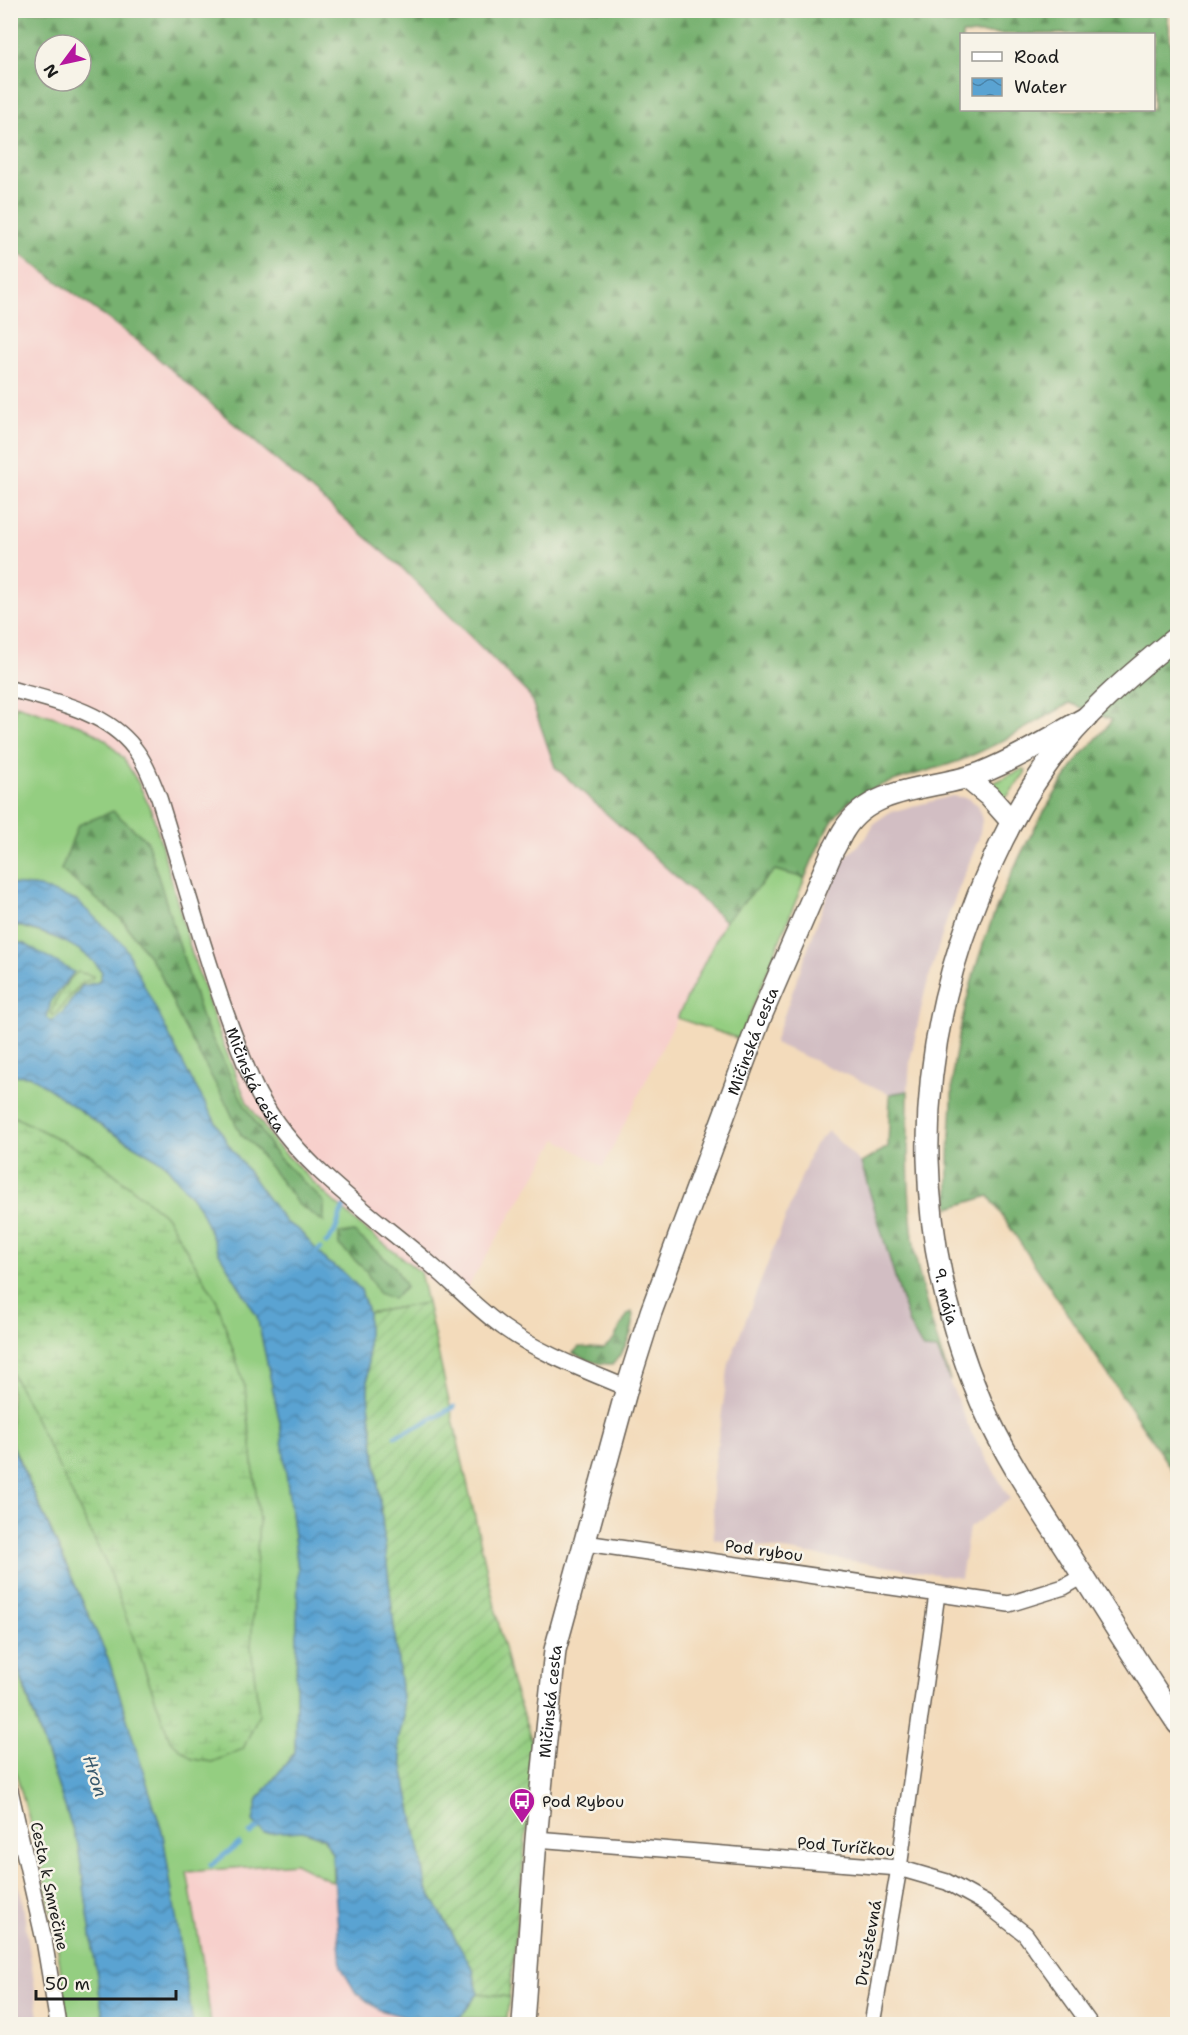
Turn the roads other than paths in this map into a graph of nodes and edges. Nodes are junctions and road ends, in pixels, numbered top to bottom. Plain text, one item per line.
1 (1178, 636) edge
2 (10, 689) edge
3 (1087, 717) junction
4 (967, 778) junction
5 (1012, 822) junction
6 (627, 1388) junction
7 (585, 1543) junction
8 (1083, 1576) junction
9 (937, 1594) junction
10 (1178, 1724) edge
11 (10, 1790) edge
12 (536, 1839) junction
13 (899, 1868) junction
14 (58, 2025) edge
15 (523, 2025) edge
16 (872, 2025) edge
17 (1090, 2025) edge

1 - 3 street
2 - 6 street, Mičinská cesta
3 - 4 street, Mičinská cesta
3 - 5 street, 9. mája
4 - 5 street
4 - 6 street, Mičinská cesta
5 - 8 street, 9. mája
6 - 7 street, Mičinská cesta
7 - 9 street, Pod rybou
7 - 12 street, Mičinská cesta
8 - 9 street, Pod rybou
8 - 10 street, 9. mája
9 - 13 street
11 - 14 street, Cesta k Smrečine
12 - 13 street, Pod Turíčkou
12 - 15 street, Mičinská cesta
13 - 16 street, Družstevná
13 - 17 street, Pod Turíčkou

